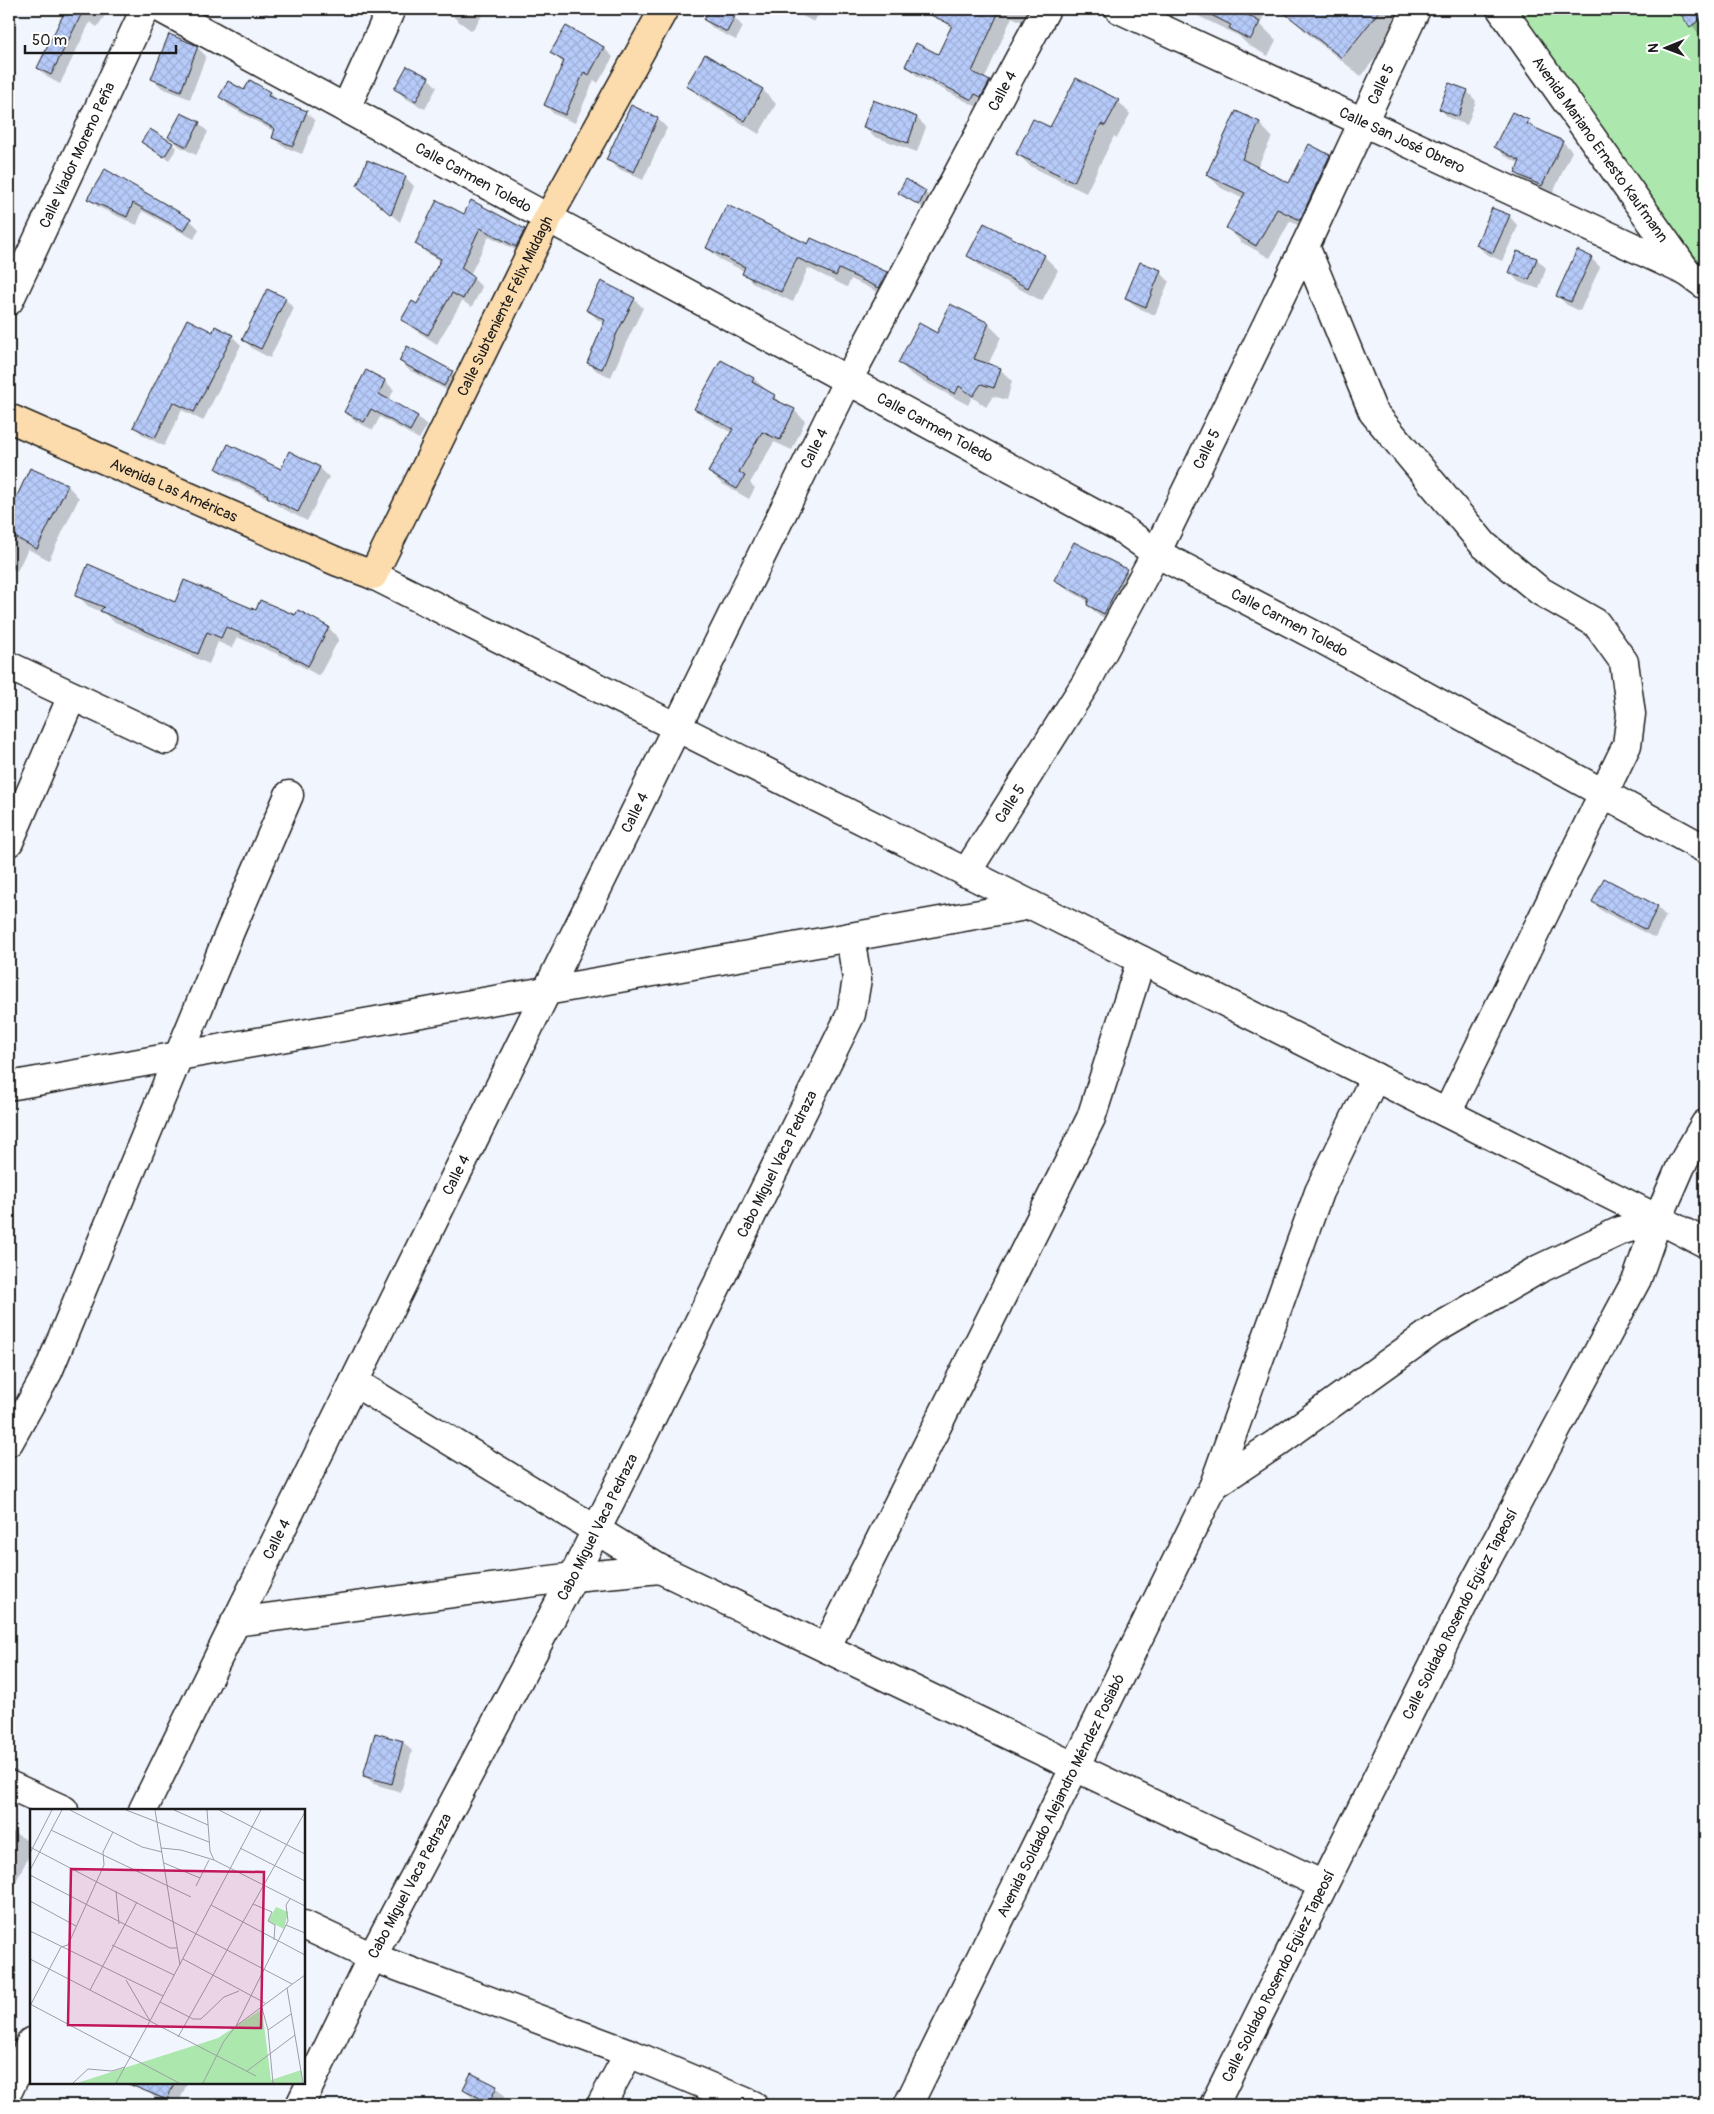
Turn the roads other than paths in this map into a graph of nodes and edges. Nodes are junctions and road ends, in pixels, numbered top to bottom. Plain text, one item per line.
1 (145, 9) edge
2 (162, 9) edge
3 (391, 9) edge
4 (664, 9) edge
5 (1046, 9) edge
6 (1119, 9) edge
7 (1416, 9) edge
8 (1501, 9) edge
9 (346, 108) junction
10 (1363, 122) junction
11 (548, 218) junction
12 (1305, 246) junction
13 (1696, 278) edge
14 (9, 300) edge
15 (848, 380) junction
16 (9, 418) edge
17 (1156, 553) junction
18 (374, 575) junction
19 (9, 666) edge
20 (72, 696) junction
21 (677, 727) junction
22 (166, 740) dead end
23 (1603, 793) junction
24 (289, 795) dead end
25 (9, 842) edge
26 (1705, 849) edge
27 (966, 873) junction
28 (1031, 905) junction
29 (850, 937) junction
30 (1141, 960) junction
31 (547, 991) junction
32 (179, 1056) junction
33 (1375, 1077) junction
34 (9, 1086) edge
35 (1447, 1113) junction
36 (1705, 1124) edge
37 (1658, 1218) junction
38 (1705, 1243) edge
39 (354, 1382) junction
40 (9, 1442) edge
41 (1214, 1486) junction
42 (596, 1530) junction
43 (660, 1569) junction
44 (573, 1577) junction
45 (235, 1622) junction
46 (826, 1648) junction
47 (1075, 1767) junction
48 (9, 1785) edge
49 (62, 1809) edge
50 (143, 1809) edge
51 (1323, 1885) junction
52 (305, 1925) edge
53 (372, 1957) junction
54 (30, 2044) edge
55 (629, 2053) junction
56 (9, 2089) edge
57 (908, 2104) edge
58 (300, 2105) edge
59 (601, 2105) edge
60 (753, 2105) edge
61 (1214, 2105) edge

1 - 14 street, Calle Viador Moreno Peña
2 - 9 street, Calle Carmen Toledo
3 - 9 street
4 - 11 main road, Calle Subteniente Félix Middagh
5 - 15 street, Calle 4
6 - 10 street, Calle San José Obrero
7 - 10 street, Calle 5
8 - 13 street, Avenida Mariano Ernesto Kaufmann
9 - 11 street, Calle Carmen Toledo
10 - 12 street, Calle 5
10 - 13 street, Calle San José Obrero
11 - 15 street, Calle Carmen Toledo
11 - 18 main road, Calle Subteniente Félix Middagh
12 - 17 street, Calle 5
12 - 23 street
15 - 17 street, Calle Carmen Toledo
15 - 21 street, Calle 4
16 - 18 main road, Avenida Las Américas
17 - 23 street, Calle Carmen Toledo
17 - 27 street, Calle 5
18 - 21 street
19 - 20 street
20 - 22 street
20 - 25 street
21 - 27 street
21 - 31 street, Calle 4
23 - 26 street, Calle Carmen Toledo
23 - 35 street
24 - 32 street
27 - 28 street
28 - 29 street
28 - 30 street
29 - 31 street
29 - 42 street, Cabo Miguel Vaca Pedraza
30 - 33 street
30 - 46 street
31 - 32 street
31 - 39 street, Calle 4
32 - 34 street
32 - 40 street
33 - 35 street
33 - 41 street, Avenida Soldado Alejandro Méndez Posiabó
35 - 37 street
36 - 37 street, Calle Soldado Rosendo Egüez Tapeosí
37 - 38 street
37 - 41 street
37 - 51 street, Calle Soldado Rosendo Egüez Tapeosí
39 - 42 street
39 - 45 street, Calle 4
41 - 47 street, Avenida Soldado Alejandro Méndez Posiabó
42 - 43 street
42 - 44 street, Cabo Miguel Vaca Pedraza
43 - 44 street
43 - 46 street
44 - 45 street
44 - 53 street, Cabo Miguel Vaca Pedraza
45 - 50 street, Calle 4
46 - 47 street
47 - 51 street
47 - 57 street, Avenida Soldado Alejandro Méndez Posiabó
48 - 49 street
51 - 61 street, Calle Soldado Rosendo Egüez Tapeosí
52 - 53 street
53 - 55 street
53 - 58 street, Cabo Miguel Vaca Pedraza
54 - 56 street
55 - 59 street
55 - 60 street

